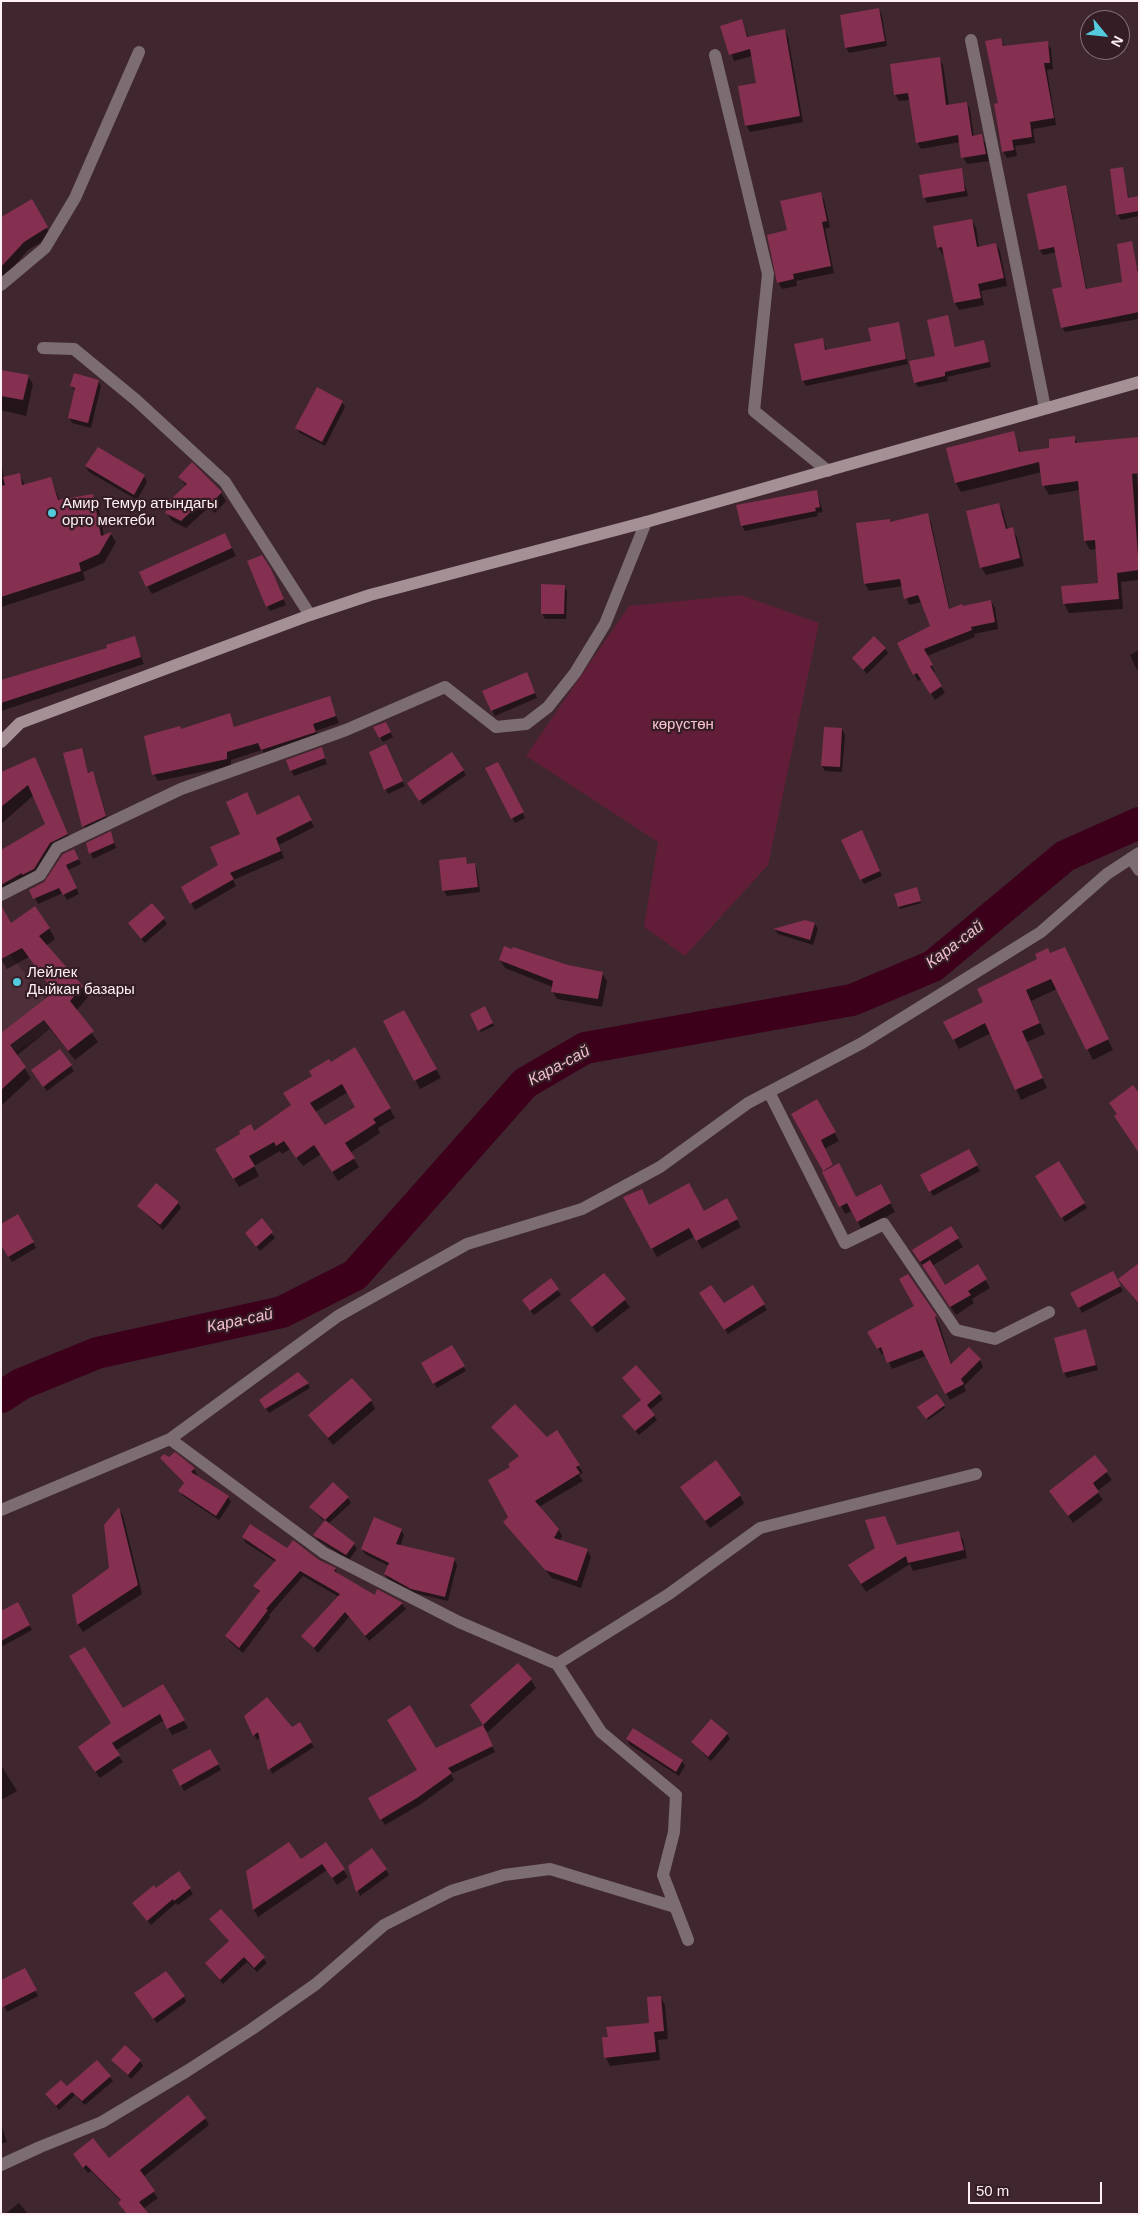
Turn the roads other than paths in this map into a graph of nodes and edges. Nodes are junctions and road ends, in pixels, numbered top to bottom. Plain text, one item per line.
1 (971, 40) dead end
2 (139, 52) dead end
3 (715, 55) dead end
4 (1, 285) edge
5 (44, 348) dead end
6 (1139, 382) edge
7 (1045, 408) junction
8 (828, 470) junction
9 (646, 522) junction
10 (310, 615) junction
11 (1, 742) edge
12 (1135, 856) edge
13 (1139, 870) edge
14 (1, 895) edge
15 (769, 1092) junction
16 (1050, 1312) dead end
17 (170, 1439) junction
18 (976, 1474) dead end
19 (1, 1510) edge
20 (557, 1664) junction
21 (675, 1907) junction
22 (688, 1940) dead end
23 (1, 2165) edge

1 - 7 street
2 - 4 street
3 - 8 street
5 - 10 street
6 - 7 main road
7 - 8 main road
8 - 9 main road
9 - 10 main road
9 - 14 street
10 - 11 main road
12 - 13 street
12 - 15 street
15 - 16 street
15 - 17 street
17 - 19 street
17 - 20 street
18 - 20 street
20 - 21 street
21 - 22 street
21 - 23 street

